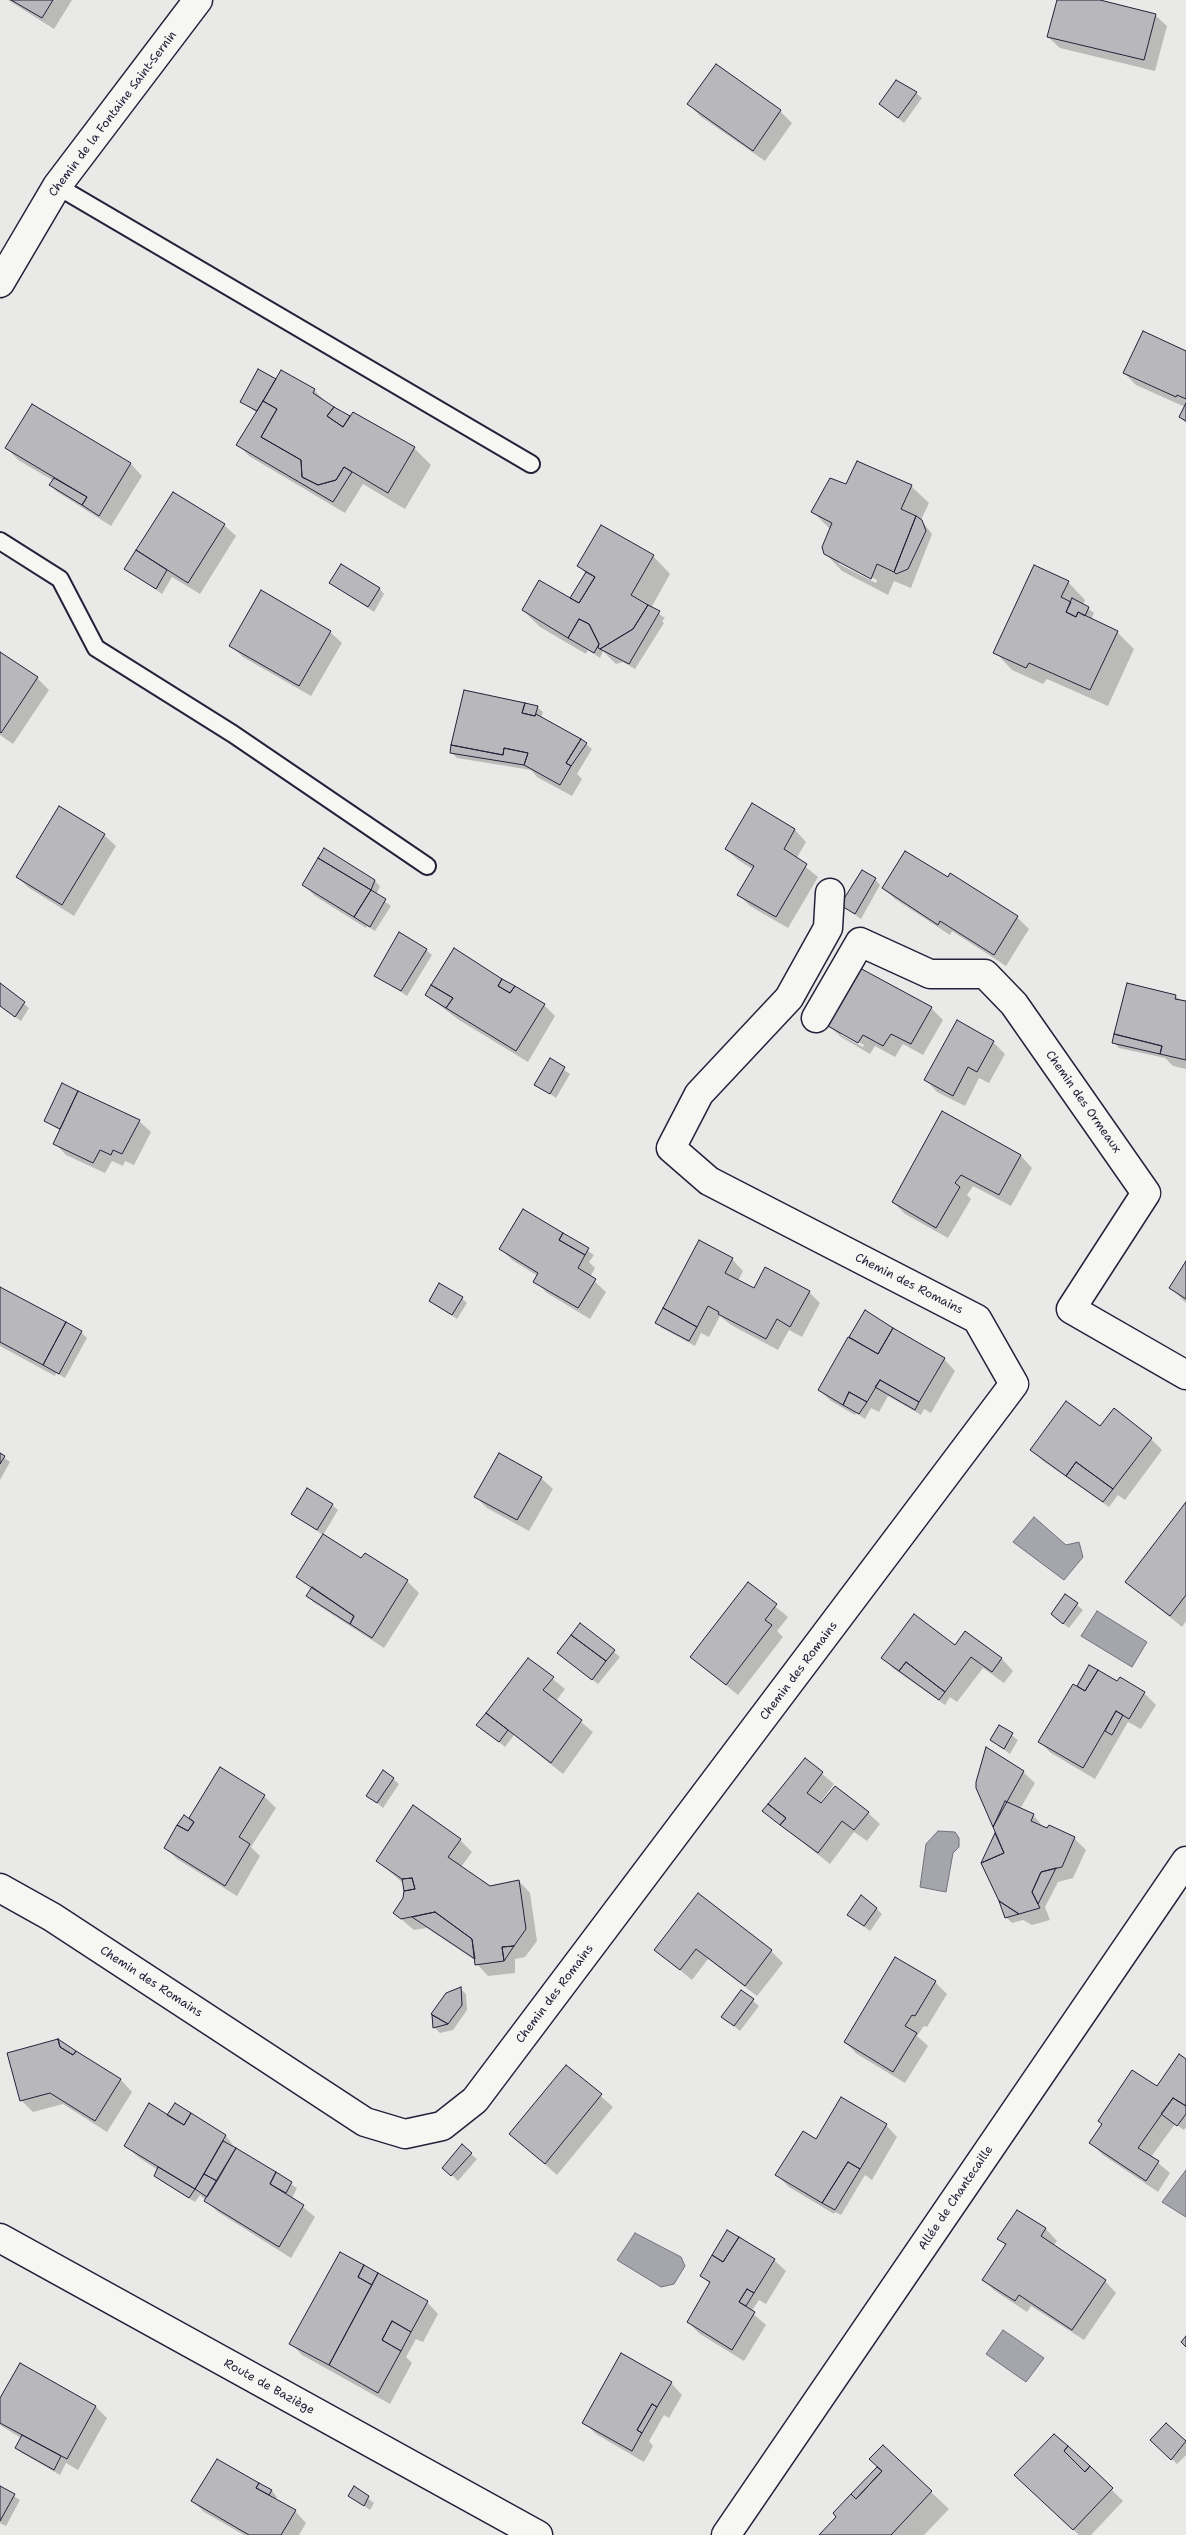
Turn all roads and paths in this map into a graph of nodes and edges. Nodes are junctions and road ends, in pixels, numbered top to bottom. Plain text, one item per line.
1 (198, 0) edge
2 (57, 186) junction
3 (0, 282) edge
4 (531, 464) dead end
5 (0, 542) edge
6 (427, 866) dead end
7 (830, 893) dead end
8 (816, 1018) dead end
9 (1186, 1375) edge
10 (1186, 1861) edge
11 (0, 1888) edge
12 (0, 2238) edge
13 (538, 2535) edge
14 (726, 2535) edge

1 - 2 street, Chemin de la Fontaine Saint-Sernin
2 - 3 street, Chemin de la Fontaine Saint-Sernin
2 - 4 lane
5 - 6 lane
7 - 11 street, Chemin des Romains
8 - 9 street, Chemin des Ormeaux
10 - 14 street, Allée de Chantecaille
12 - 13 street, Route de Baziège

